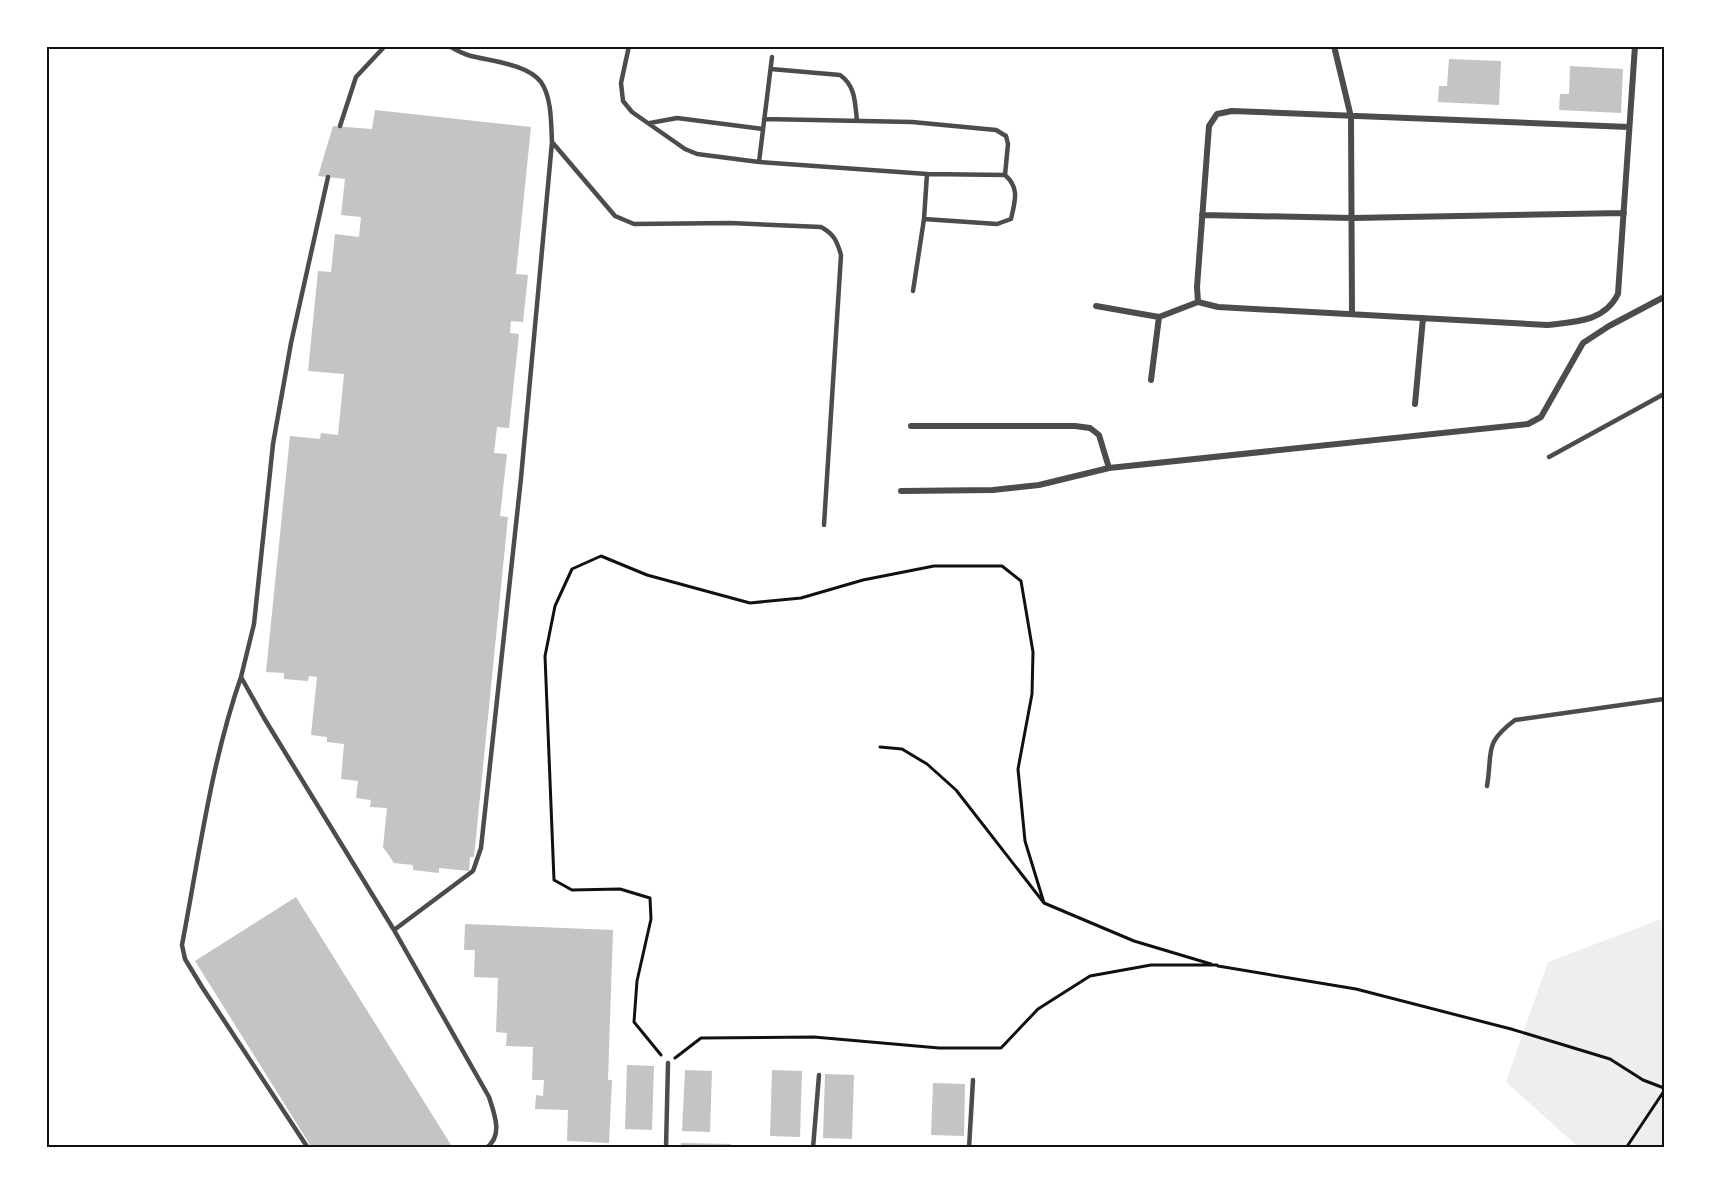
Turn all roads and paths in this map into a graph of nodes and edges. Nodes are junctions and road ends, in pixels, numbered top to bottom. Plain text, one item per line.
1 (385, 46) edge
2 (449, 46) edge
3 (629, 46) edge
4 (1334, 46) edge
5 (1635, 46) edge
6 (772, 57) dead end
7 (771, 69) junction
8 (1351, 117) junction
9 (764, 119) junction
10 (857, 121) junction
11 (649, 123) junction
12 (340, 126) dead end
13 (1629, 127) junction
14 (763, 129) junction
15 (552, 142) junction
16 (759, 162) junction
17 (927, 174) junction
18 (1005, 175) junction
19 (328, 177) dead end
20 (1624, 213) junction
21 (1202, 215) junction
22 (1353, 218) junction
23 (924, 219) junction
24 (913, 291) dead end
25 (1665, 297) edge
26 (1198, 302) junction
27 (1096, 306) dead end
28 (1352, 314) junction
29 (1159, 317) junction
30 (1423, 318) junction
31 (1151, 380) dead end
32 (1665, 394) edge
33 (1414, 404) dead end
34 (911, 426) dead end
35 (1549, 457) dead end
36 (1109, 468) junction
37 (901, 491) dead end
38 (824, 525) dead end
39 (242, 677) junction
40 (1665, 699) edge
41 (880, 747) dead end
42 (1487, 786) dead end
43 (1044, 903) junction
44 (394, 930) junction
45 (1217, 965) junction
46 (668, 1063) junction
47 (819, 1075) dead end
48 (973, 1080) dead end
49 (1665, 1090) edge
50 (1659, 1098) junction
51 (1665, 1099) edge
52 (308, 1148) edge
53 (486, 1148) edge
54 (666, 1148) edge
55 (813, 1148) edge
56 (969, 1148) edge
57 (1626, 1148) edge

1 - 12 lane
2 - 15 lane
3 - 11 lane
4 - 8 street
5 - 13 street
6 - 7 lane
7 - 9 lane
7 - 10 lane
8 - 13 street
8 - 21 street
8 - 22 street
9 - 10 lane
9 - 14 lane
10 - 18 lane
11 - 14 lane
11 - 16 lane
13 - 20 street
14 - 16 lane
15 - 38 lane
15 - 44 lane
16 - 17 lane
17 - 18 lane
17 - 23 lane
18 - 23 lane
19 - 39 lane
20 - 22 street
20 - 30 street
21 - 22 street
21 - 26 street
22 - 28 street
23 - 24 lane
25 - 36 street
26 - 28 street
26 - 29 street
27 - 29 street
28 - 30 street
29 - 31 street
30 - 33 street
32 - 35 lane
34 - 36 street
36 - 37 street
39 - 44 lane
39 - 52 lane
40 - 42 lane
41 - 43 path
43 - 45 path
43 - 46 path
44 - 53 lane
45 - 46 path
45 - 49 path
46 - 54 lane
47 - 55 lane
48 - 56 lane
49 - 50 path
50 - 51 path
50 - 57 path

